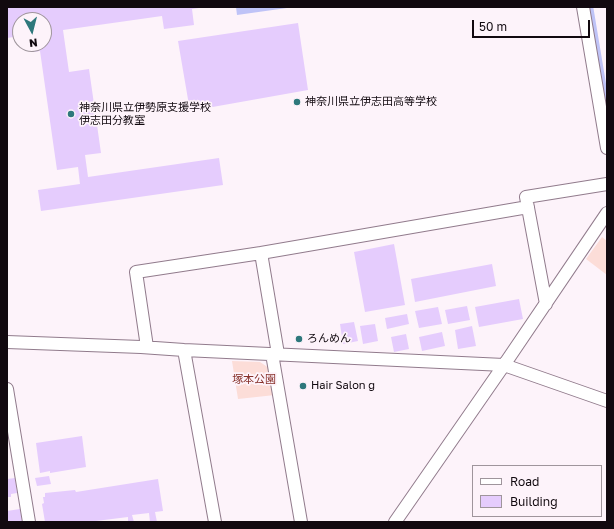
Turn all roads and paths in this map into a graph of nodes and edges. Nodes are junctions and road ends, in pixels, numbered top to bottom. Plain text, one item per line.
1 (583, 7) edge
2 (607, 148) edge
3 (607, 184) edge
4 (528, 207) junction
5 (607, 213) edge
6 (602, 231) edge
7 (262, 253) junction
8 (546, 304) junction
9 (7, 342) edge
10 (147, 347) junction
11 (184, 350) junction
12 (275, 354) junction
13 (504, 365) junction
14 (7, 389) edge
15 (607, 401) edge
16 (29, 522) edge
17 (215, 522) edge
18 (301, 522) edge
19 (395, 522) edge

1 - 2 street
3 - 4 street
4 - 7 street
4 - 8 street
5 - 6 street
6 - 8 street
7 - 10 street
7 - 12 street
8 - 13 street
9 - 10 street
10 - 11 street
11 - 12 street
11 - 17 street
12 - 13 street
12 - 18 street
13 - 15 street
13 - 19 street
14 - 16 street

